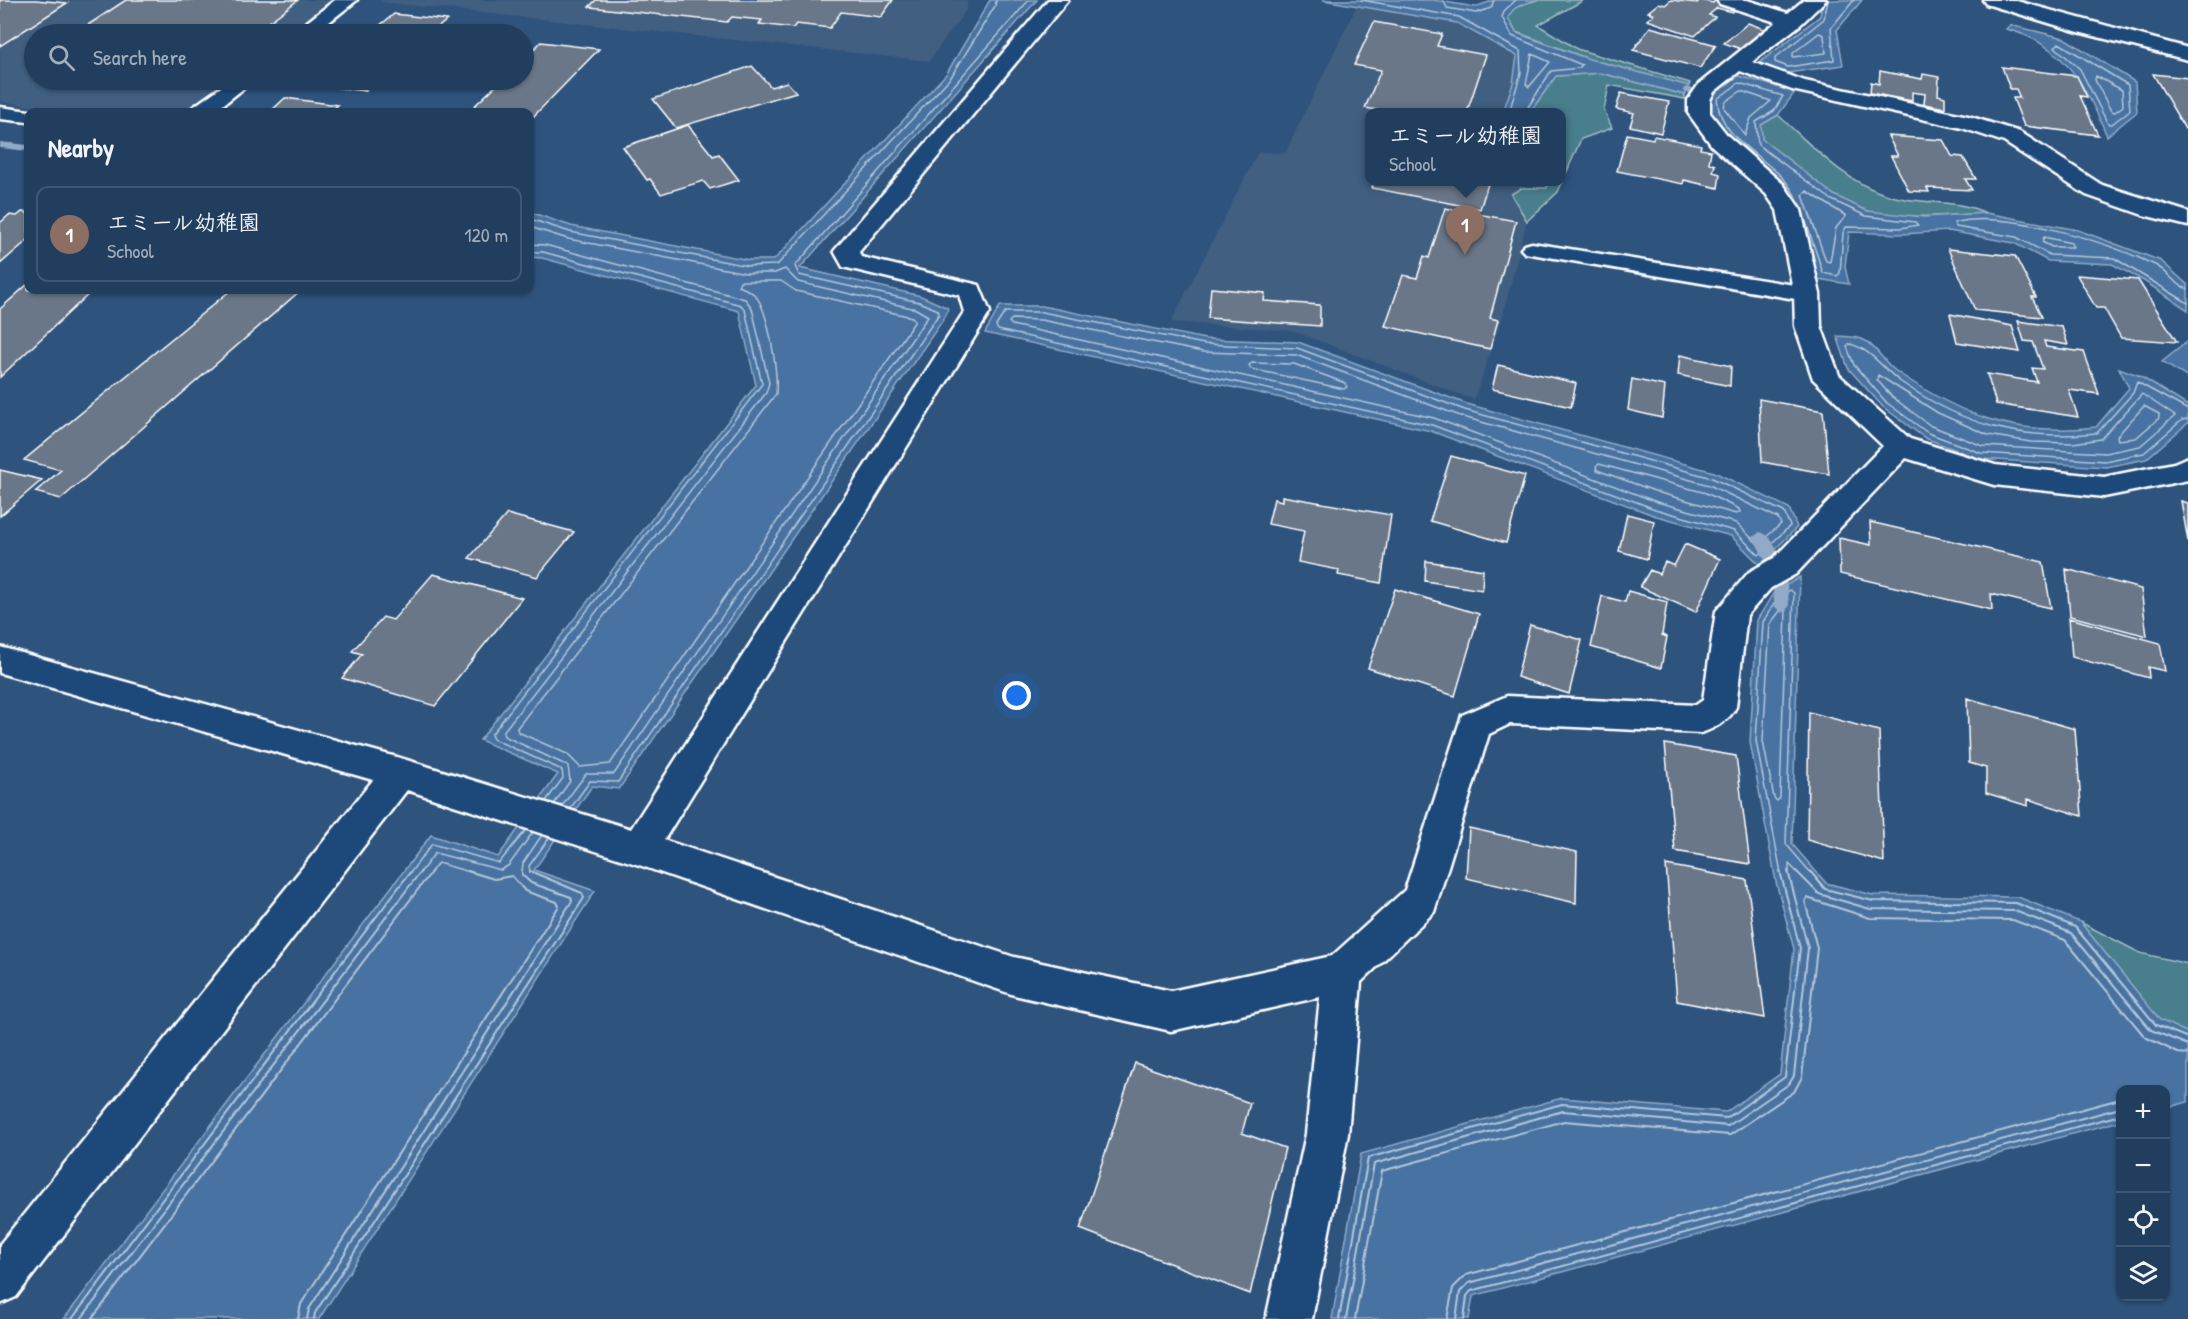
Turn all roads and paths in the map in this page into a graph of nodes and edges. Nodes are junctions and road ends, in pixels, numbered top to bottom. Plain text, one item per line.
1 (347, 0) edge
2 (1059, 0) edge
3 (1726, 0) edge
4 (1816, 0) edge
5 (1993, 0) edge
6 (1793, 21) junction
7 (315, 24) edge
8 (2188, 54) edge
9 (1736, 63) junction
10 (231, 90) edge
11 (206, 108) edge
12 (0, 113) edge
13 (24, 116) edge
14 (2188, 219) edge
15 (1532, 249) dead end
16 (1807, 294) junction
17 (1900, 446) junction
18 (2186, 471) edge
19 (0, 660) edge
20 (400, 773) junction
21 (639, 848) junction
22 (1342, 973) junction
23 (0, 1281) edge
24 (1289, 1319) edge

1 - 7 street
2 - 21 street
3 - 6 street
4 - 6 street
5 - 8 street
6 - 9 street
9 - 14 street
9 - 16 street
10 - 11 street
12 - 13 street
15 - 16 lane
16 - 17 street
17 - 18 street
17 - 22 street
19 - 20 street
20 - 21 street
20 - 23 street
21 - 22 street
22 - 24 street

